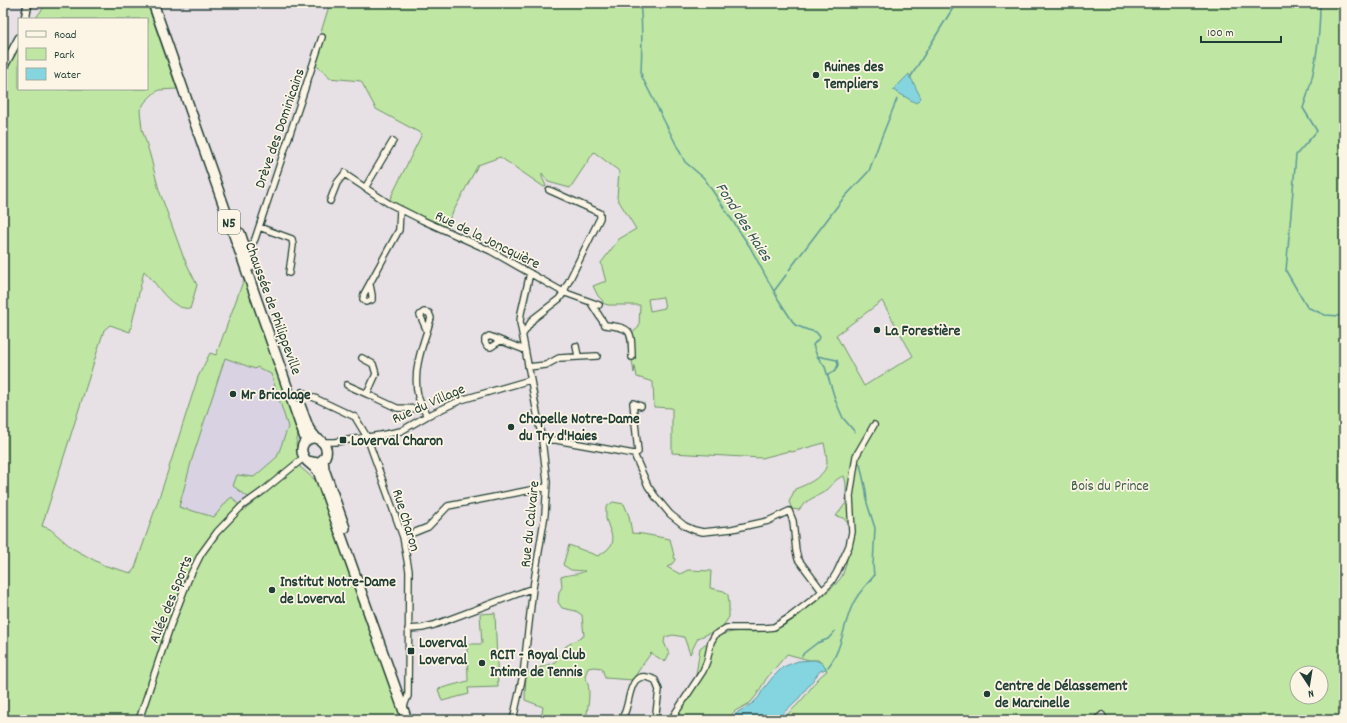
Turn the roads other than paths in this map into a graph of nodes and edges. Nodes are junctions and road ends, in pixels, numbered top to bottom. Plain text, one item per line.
1 (28, 3) edge
2 (153, 3) edge
3 (159, 3) edge
4 (25, 18) edge
5 (322, 37) dead end
6 (18, 40) edge
7 (3, 68) edge
8 (393, 141) dead end
9 (365, 188) junction
10 (549, 190) dead end
11 (330, 201) dead end
12 (400, 209) junction
13 (259, 227) junction
14 (247, 254) junction
15 (289, 273) dead end
16 (530, 273) junction
17 (370, 285) dead end
18 (563, 292) junction
19 (591, 303) junction
20 (599, 305) dead end
21 (427, 331) dead end
22 (523, 334) junction
23 (500, 341) dead end
24 (576, 346) dead end
25 (526, 350) junction
26 (578, 356) junction
27 (597, 356) dead end
28 (632, 357) dead end
29 (362, 358) dead end
30 (528, 367) junction
31 (530, 380) junction
32 (347, 385) dead end
33 (302, 392) dead end
34 (367, 394) junction
35 (641, 406) dead end
36 (424, 409) junction
37 (427, 416) junction
38 (874, 425) dead end
39 (367, 437) junction
40 (542, 440) junction
41 (306, 441) junction
42 (322, 444) junction
43 (634, 454) junction
44 (305, 458) junction
45 (323, 460) junction
46 (546, 487) junction
47 (403, 537) junction
48 (533, 588) junction
49 (822, 591) junction
50 (408, 629) junction
51 (405, 704) junction
52 (1104, 718) edge
53 (139, 720) edge
54 (408, 720) edge
55 (413, 720) edge
56 (513, 720) edge
57 (620, 720) edge
58 (655, 720) edge
59 (672, 720) edge
60 (1096, 720) edge

1 - 4 street
2 - 41 main road, Chaussée de Philippeville / N5
3 - 14 main road, Chaussée de Philippeville / N5
5 - 13 street, Drève des Dominicains
6 - 7 street
8 - 9 street
9 - 11 street, Rue de la Joncquière
9 - 12 street, Rue de la Joncquière
10 - 18 street
12 - 16 street, Rue de la Joncquière
12 - 17 street
13 - 14 street, Drève des Dominicains
13 - 15 street
14 - 42 main road, Chaussée de Philippeville / N5
16 - 18 street, Rue de la Joncquière
16 - 22 street, Rue du Calvaire
18 - 19 street
18 - 22 street
19 - 20 street
19 - 28 street
21 - 36 street
22 - 25 street, Rue du Calvaire
23 - 25 street
24 - 26 street
25 - 30 street, Rue du Calvaire
26 - 27 street
26 - 30 street
29 - 34 street
30 - 31 street, Rue du Calvaire
31 - 37 street, Rue du Village
31 - 40 street, Rue du Calvaire
32 - 34 street
33 - 39 street, Rue Charon
34 - 36 street
35 - 43 street
36 - 37 street
37 - 39 street, Rue du Village
38 - 49 street
39 - 42 street, Rue du Village
39 - 47 street, Rue Charon
40 - 43 street
40 - 46 street, Rue du Calvaire
41 - 42 main road
41 - 44 main road
42 - 45 main road
43 - 49 street
44 - 45 main road
44 - 51 main road
44 - 53 street, Allée des Sports
45 - 51 main road
46 - 47 street
46 - 48 street, Rue du Calvaire
47 - 50 street, Rue Charon
48 - 50 street
48 - 56 street, Rue du Calvaire
49 - 59 street
50 - 51 street, Rue Charon
51 - 54 main road
51 - 55 main road
52 - 60 street
57 - 58 street

